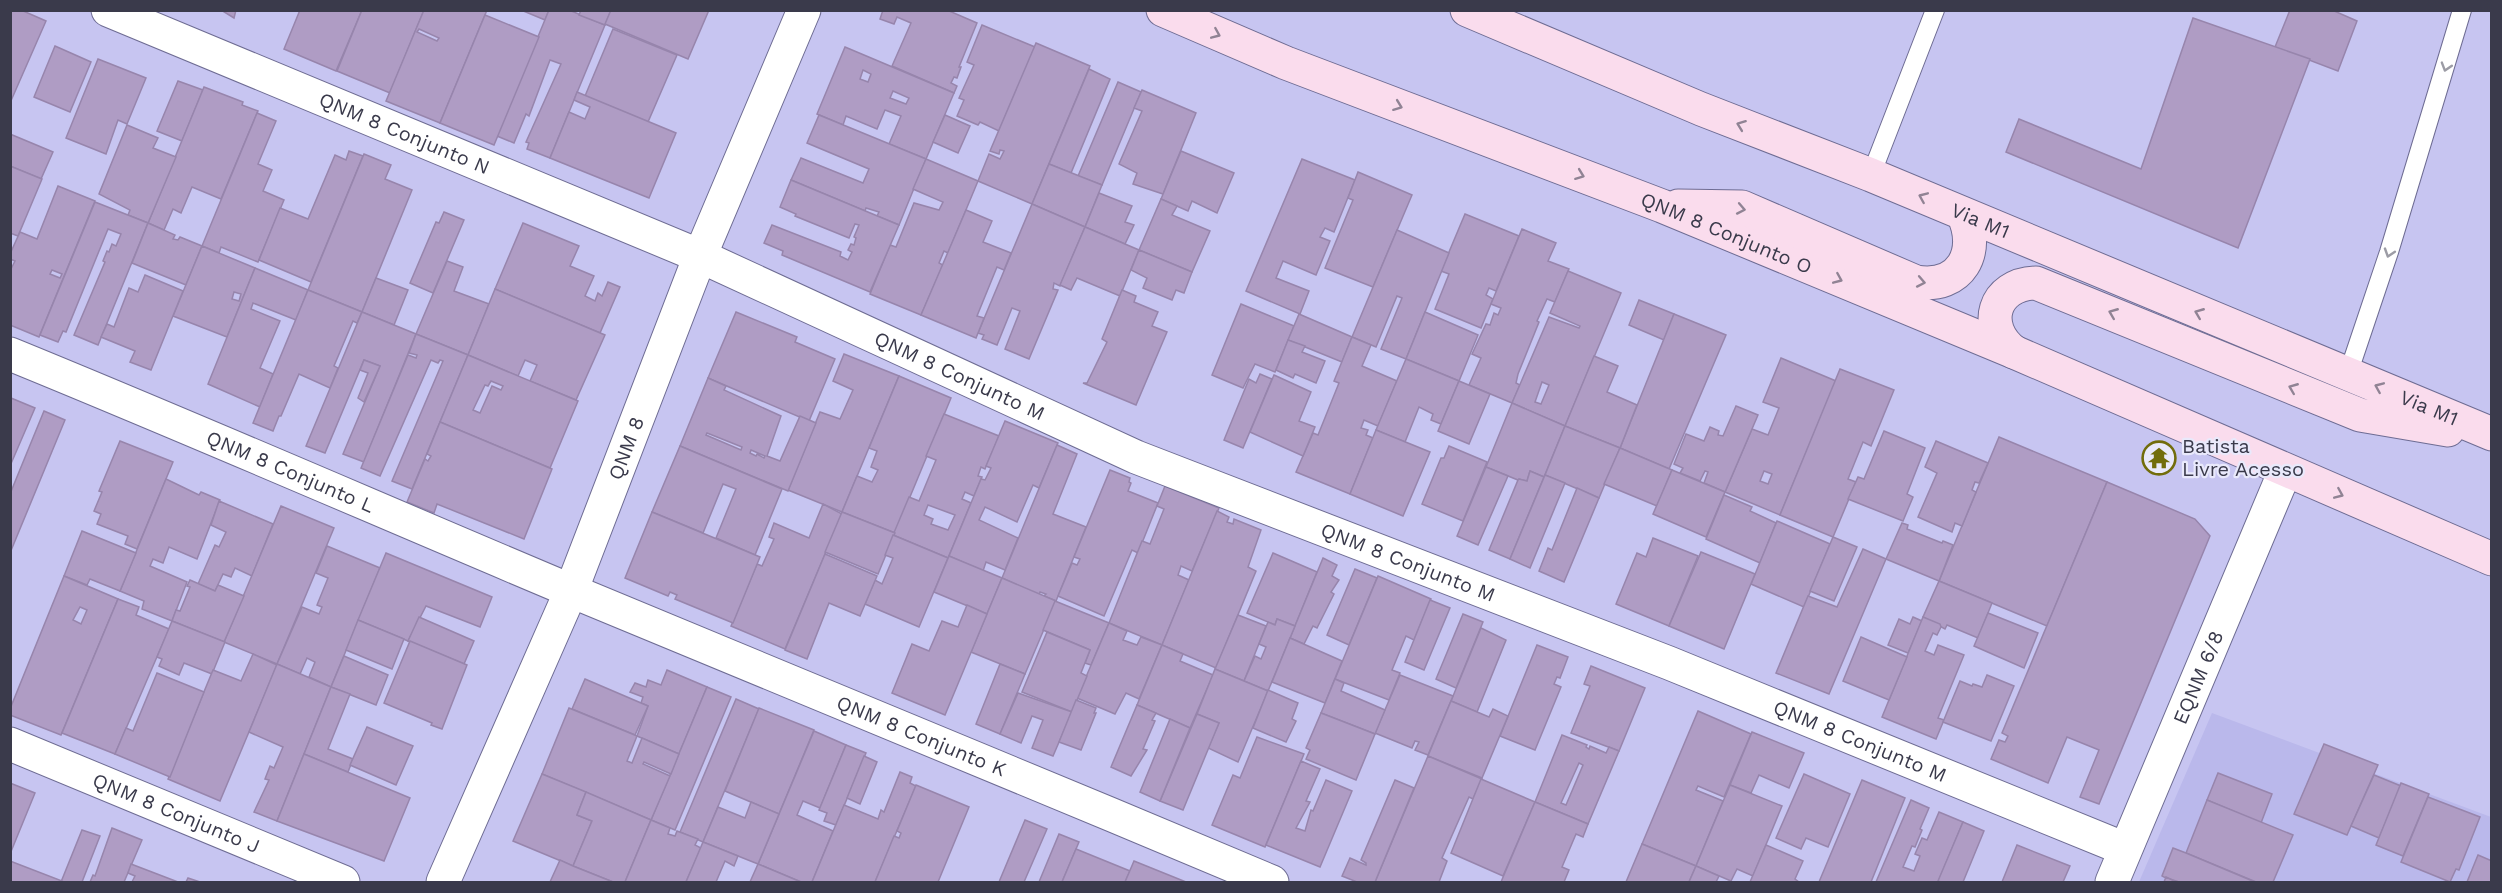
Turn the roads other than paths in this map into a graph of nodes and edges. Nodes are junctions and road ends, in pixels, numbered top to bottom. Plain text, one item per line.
1 (108, 10) edge
2 (804, 10) edge
3 (1163, 10) edge
4 (1467, 10) edge
5 (1935, 10) edge
6 (2462, 10) edge
7 (1871, 175) junction
8 (1662, 206) junction
9 (1963, 214) junction
10 (700, 256) junction
11 (2014, 352) junction
12 (10, 354) edge
13 (2348, 374) junction
14 (2492, 435) edge
15 (2285, 471) junction
16 (2492, 558) edge
17 (571, 591) junction
18 (10, 744) edge
19 (2125, 849) junction
20 (342, 882) edge
21 (442, 882) edge
22 (1272, 882) edge
23 (2112, 882) edge

1 - 10 street, QNM 8 Conjunto N
2 - 10 street, QNM 8
3 -> 8 main road, QNM 8 Conjunto O
7 -> 4 main road, Via M1
5 - 7 lane
6 -> 13 lane
9 -> 7 main road, Via M1
8 -> 9 main road
8 -> 11 main road, QNM 8 Conjunto O
13 -> 9 main road, Via M1
10 - 17 street, QNM 8
10 - 19 street, QNM 8 Conjunto M
14 -> 11 main road
11 - 15 main road, QNM 8 Conjunto O
12 - 17 street, QNM 8 Conjunto L
14 -> 13 main road, Via M1
15 -> 16 main road, QNM 8 Conjunto O
15 - 19 street, EQNM 6/8
17 - 21 street, QNM 8
17 - 22 street, QNM 8 Conjunto K
18 - 20 street, QNM 8 Conjunto J
19 - 23 street, EQNM 6/8

